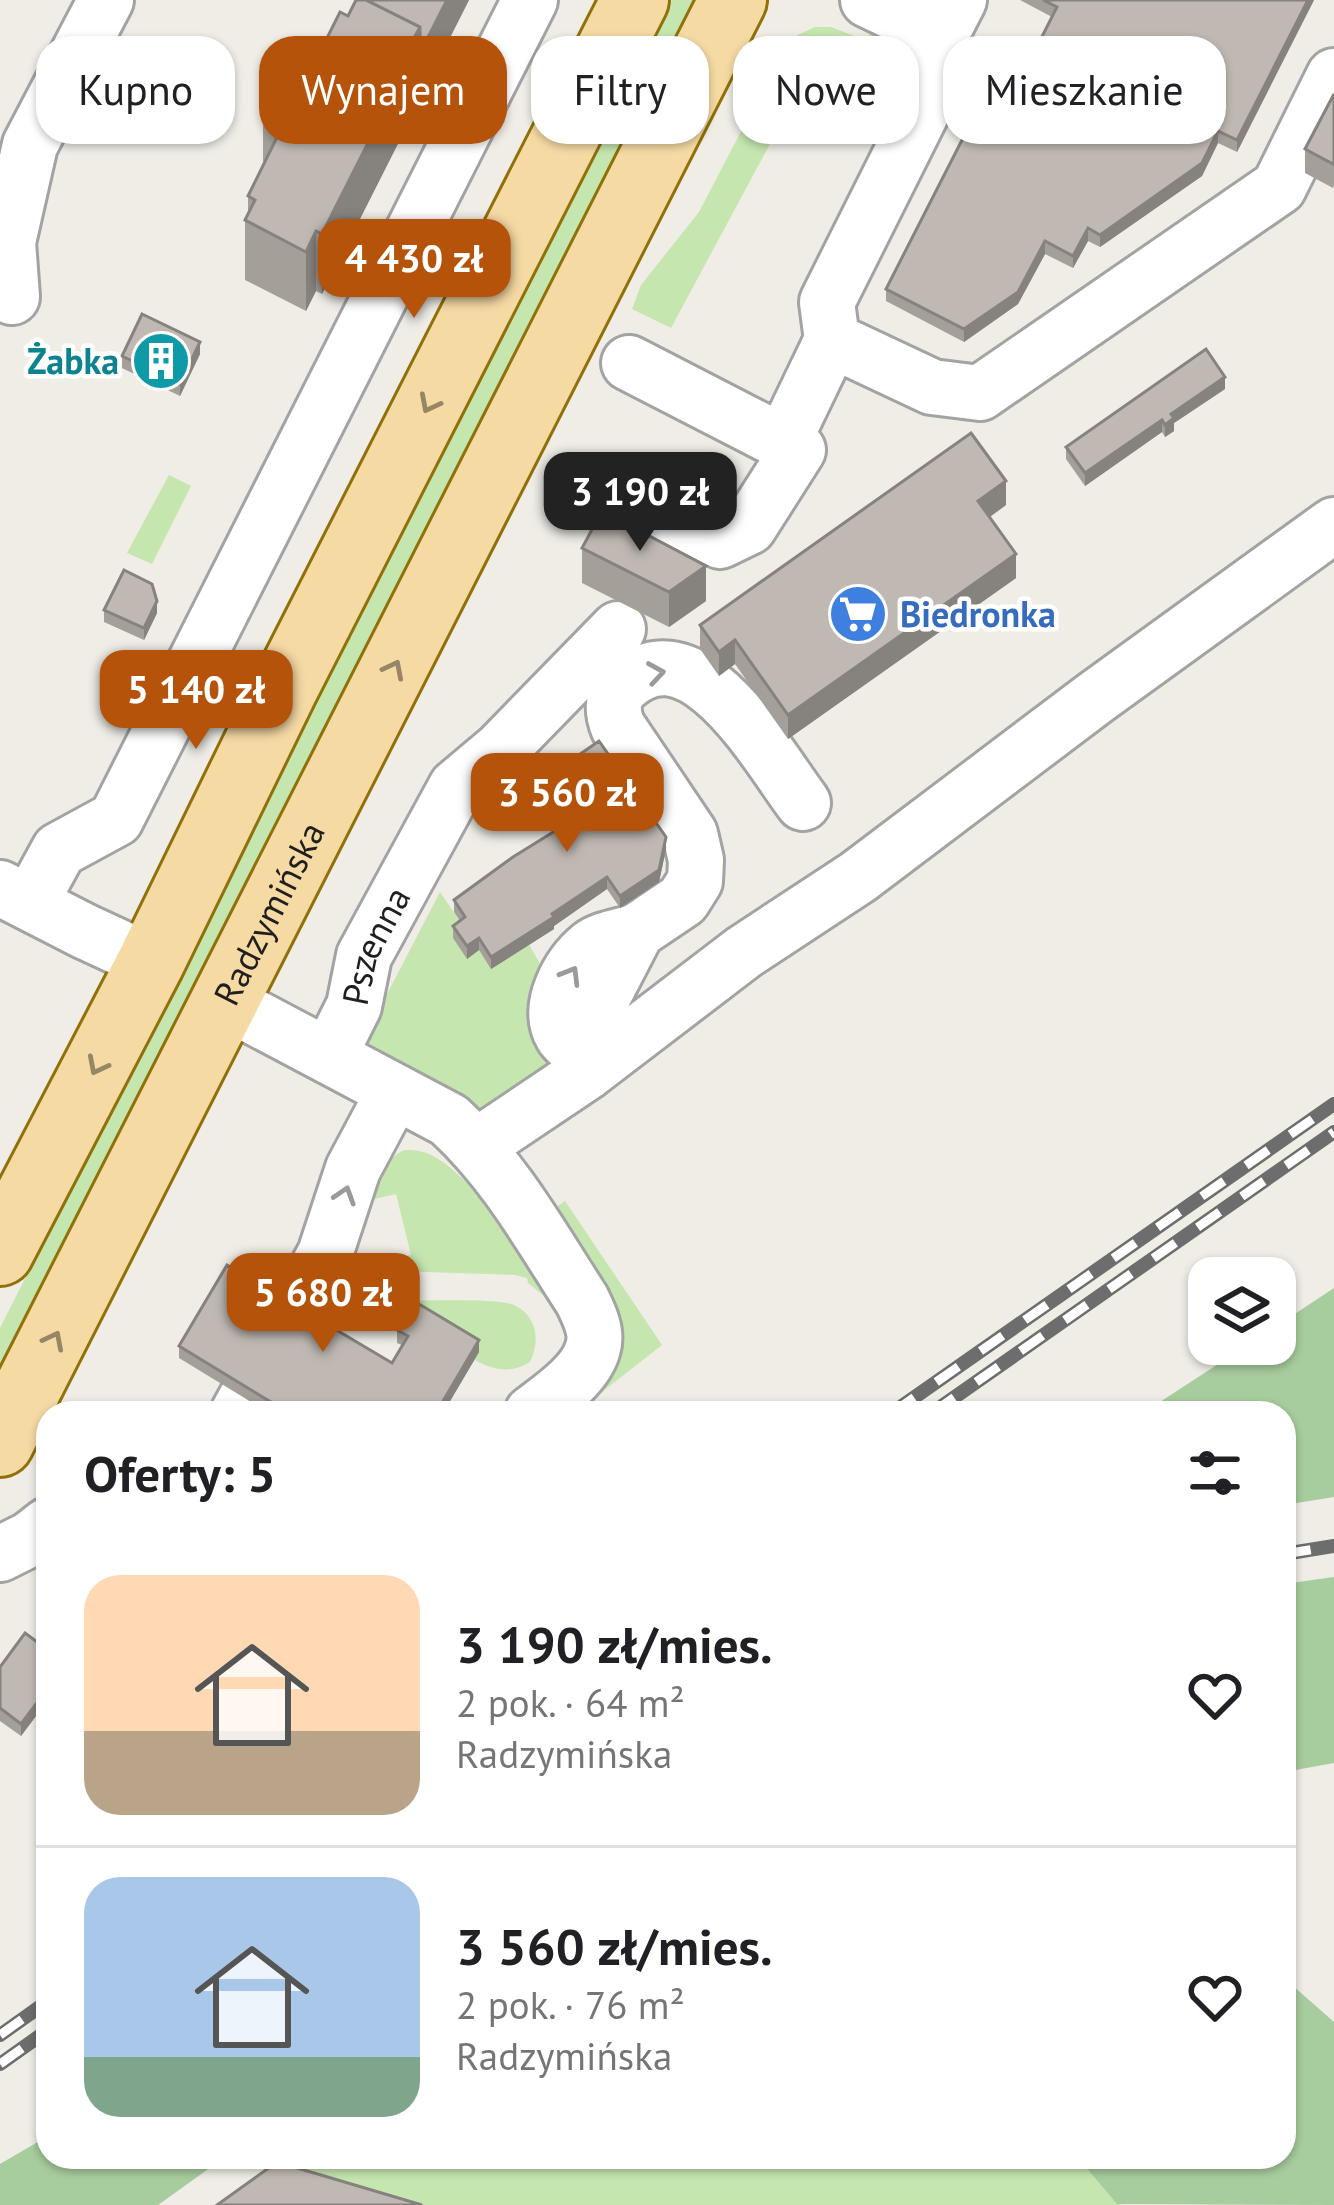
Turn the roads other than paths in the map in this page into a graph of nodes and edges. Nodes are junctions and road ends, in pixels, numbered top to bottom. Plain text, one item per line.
1 (106, 0) edge
2 (530, 0) edge
3 (733, 0) edge
4 (868, 0) edge
5 (629, 2) edge
6 (950, 18) edge
7 (1334, 76) edge
8 (12, 297) dead end
9 (832, 340) junction
10 (629, 364) dead end
11 (783, 442) junction
12 (611, 484) dead end
13 (1334, 525) edge
14 (618, 629) dead end
15 (803, 803) dead end
16 (15, 896) edge
17 (151, 962) junction
18 (226, 1002) junction
19 (329, 1056) junction
20 (581, 1060) junction
21 (394, 1092) junction
22 (477, 1146) junction
23 (0, 1252) edge
24 (245, 1401) edge
25 (547, 1401) edge
26 (0, 1443) edge
27 (36, 1535) edge
28 (0, 1554) edge

1 - 8 street
2 - 16 street
18 -> 3 main road, Radzymińska
4 - 6 street
5 -> 17 main road
6 - 9 street
7 - 9 street
9 - 11 street
10 - 11 street
11 - 12 street
13 - 20 street
14 - 19 street, Pszenna
20 -> 15 street
16 - 17 street
17 -> 23 main road
18 - 19 street
26 -> 18 main road, Radzymińska
19 - 21 street
20 - 22 street
21 - 22 street
24 -> 21 street
22 - 25 street
27 - 28 street

